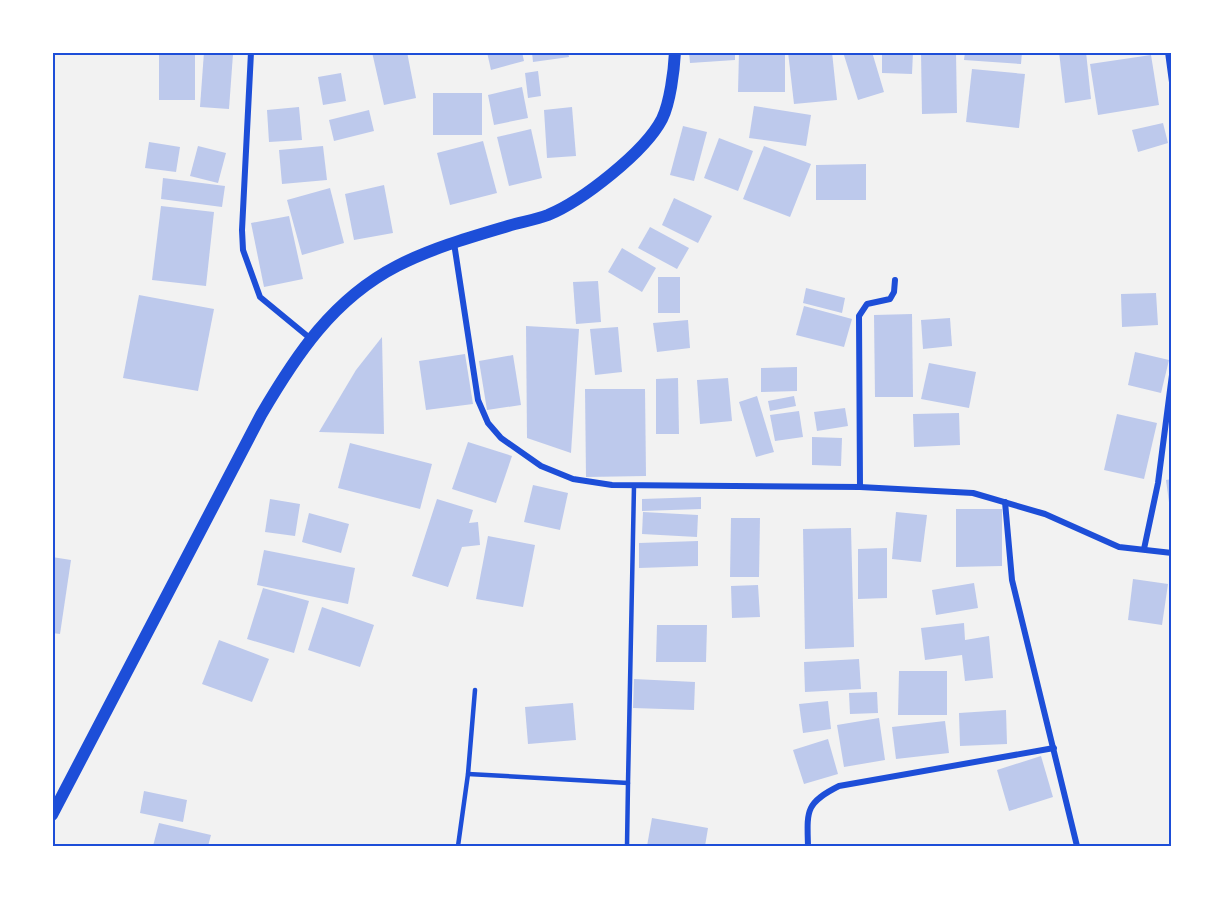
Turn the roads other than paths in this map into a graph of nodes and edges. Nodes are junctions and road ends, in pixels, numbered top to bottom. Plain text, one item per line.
1 (251, 52) edge
2 (675, 52) edge
3 (1168, 52) edge
4 (1172, 82) edge
5 (454, 242) junction
6 (895, 280) dead end
7 (311, 339) junction
8 (1172, 375) edge
9 (634, 486) junction
10 (860, 487) junction
11 (1005, 502) junction
12 (1144, 549) junction
13 (1172, 553) edge
14 (475, 690) dead end
15 (1054, 748) junction
16 (468, 774) junction
17 (628, 783) junction
18 (52, 815) edge
19 (458, 846) edge
20 (627, 846) edge
21 (808, 846) edge
22 (1077, 846) edge

1 - 7 street
2 - 5 main road
3 - 4 street
5 - 7 main road
5 - 9 street
6 - 10 street
7 - 18 main road
8 - 12 street
9 - 10 street
9 - 17 lane
10 - 11 street
11 - 12 street
11 - 15 street
12 - 13 street
14 - 16 lane
15 - 21 street
15 - 22 street
16 - 17 lane
16 - 19 lane
17 - 20 lane

